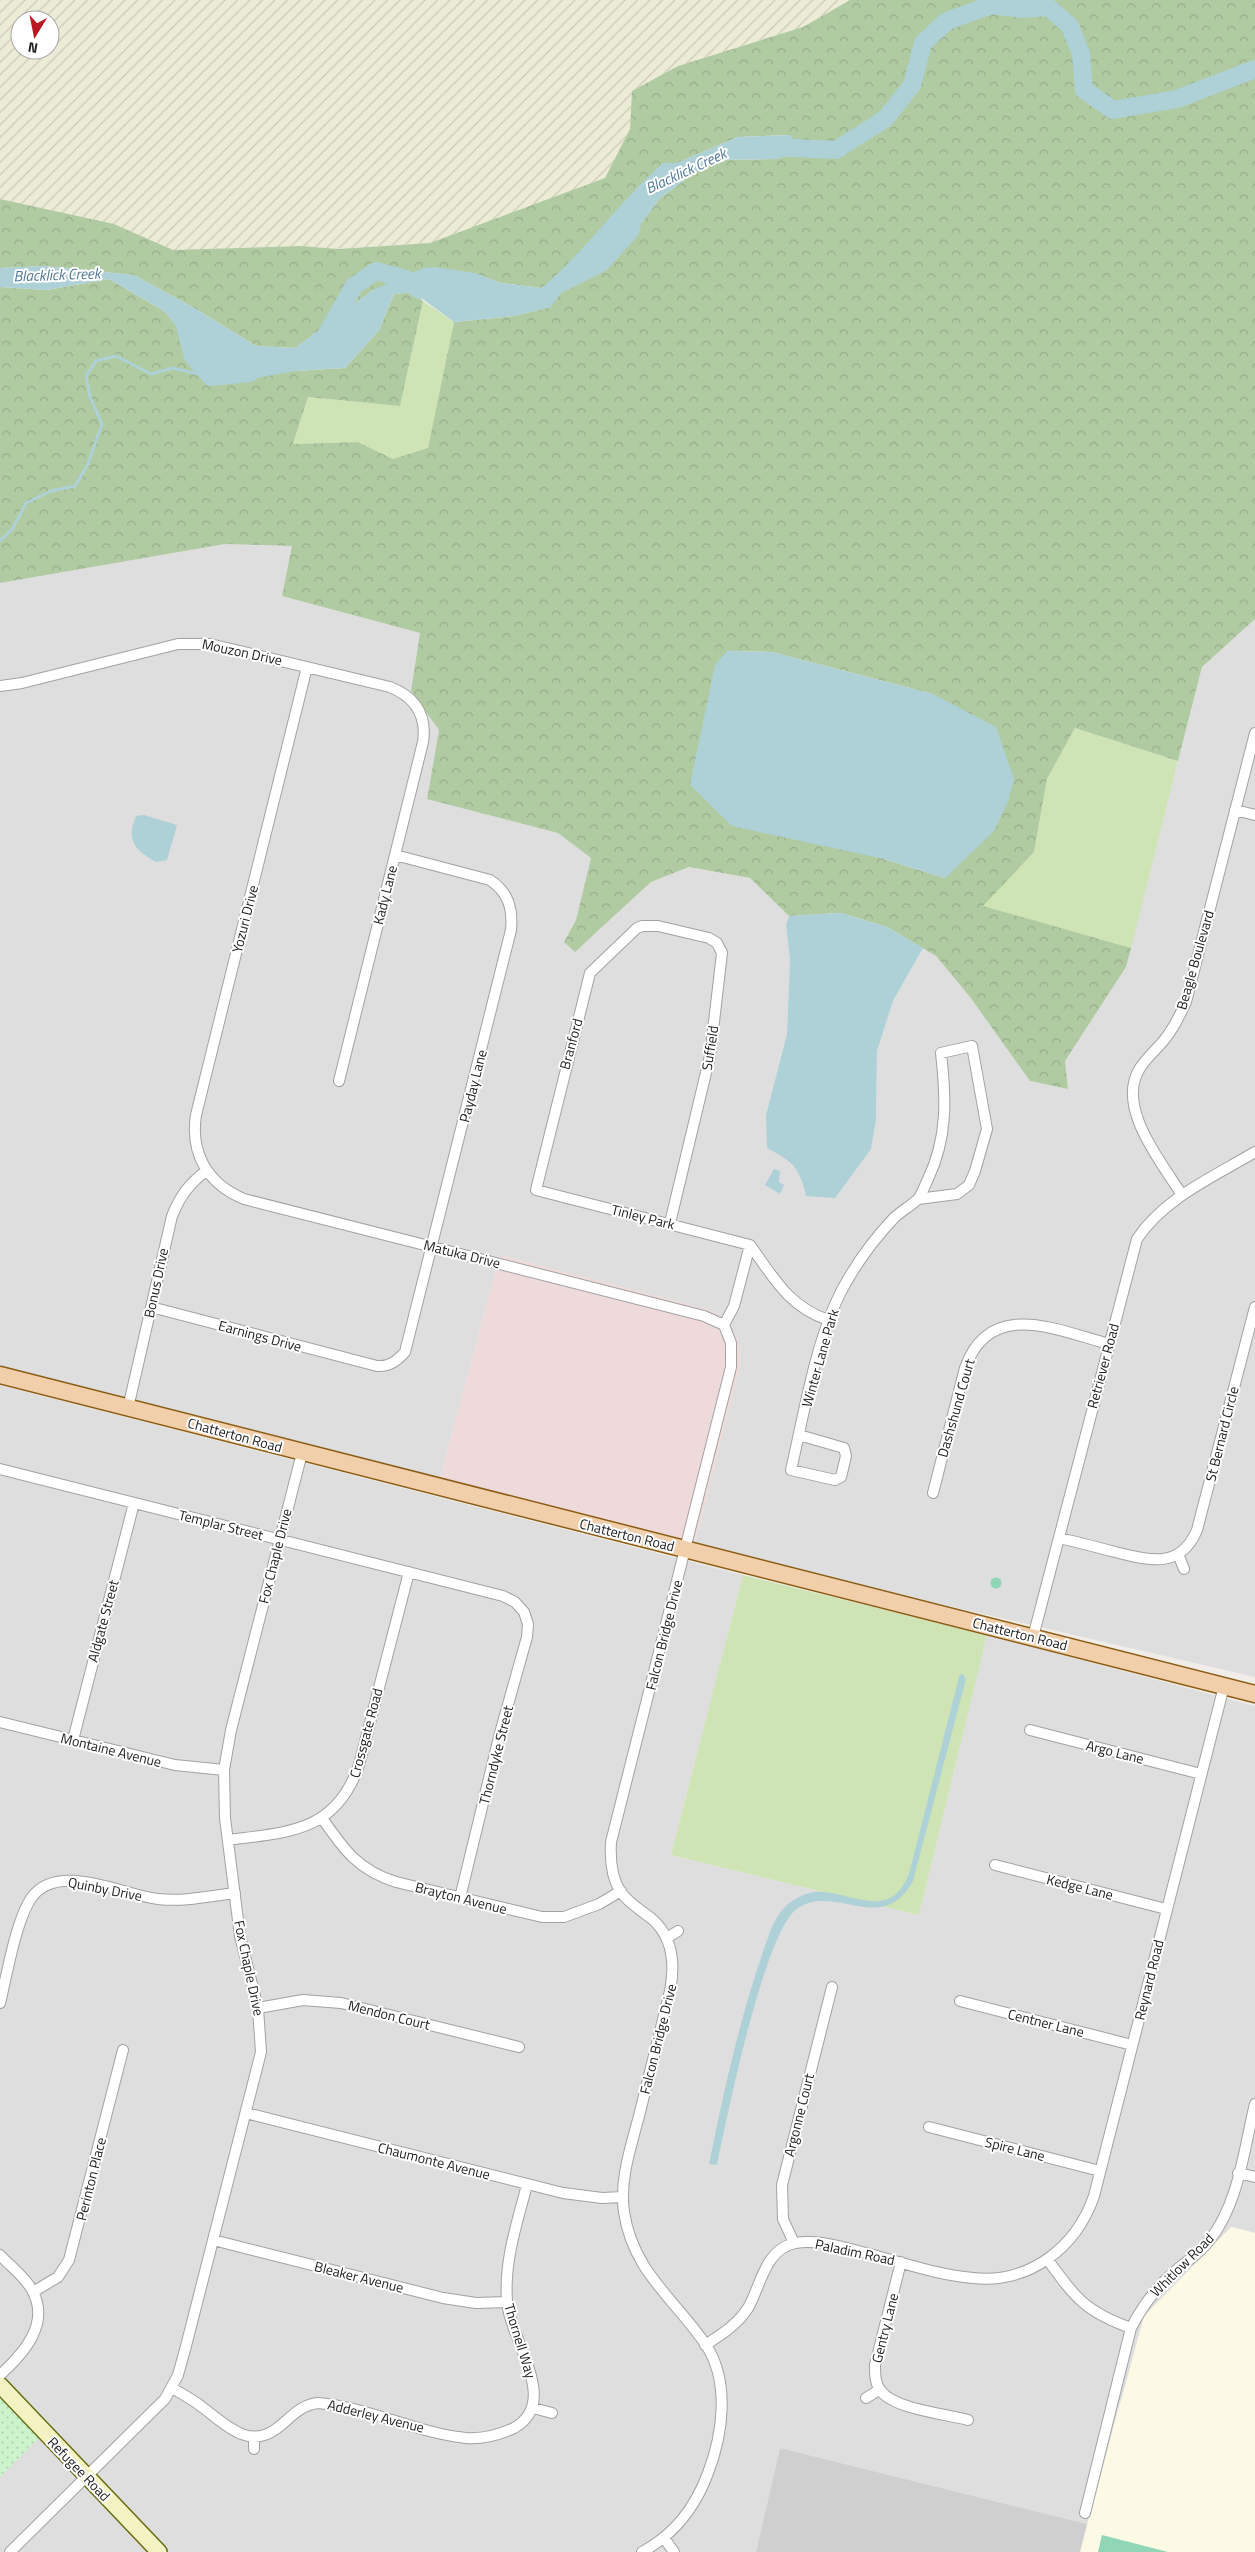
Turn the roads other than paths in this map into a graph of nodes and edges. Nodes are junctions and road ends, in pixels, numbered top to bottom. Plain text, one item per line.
1 (307, 666) junction
2 (0, 686) edge
3 (419, 708) joint
4 (1255, 733) edge
5 (1235, 810) junction
6 (1255, 815) edge
7 (395, 854) junction
8 (647, 925) joint
9 (339, 1081) dead end
10 (1255, 1152) edge
11 (206, 1171) junction
12 (536, 1190) joint
13 (1182, 1196) junction
14 (918, 1199) junction
15 (670, 1224) junction
16 (750, 1245) junction
17 (433, 1246) junction
18 (151, 1307) junction
19 (1255, 1307) edge
20 (828, 1320) junction
21 (724, 1326) junction
22 (1108, 1344) junction
23 (369, 1364) joint
24 (0, 1375) edge
25 (128, 1408) junction
26 (799, 1435) junction
27 (302, 1453) junction
28 (0, 1469) edge
29 (933, 1492) dead end
30 (134, 1502) junction
31 (1059, 1538) junction
32 (280, 1540) junction
33 (686, 1550) junction
34 (1178, 1554) junction
35 (1184, 1569) dead end
36 (409, 1572) junction
37 (524, 1612) joint
38 (1033, 1637) junction
39 (1224, 1686) junction
40 (1255, 1694) edge
41 (0, 1722) edge
42 (1030, 1730) dead end
43 (73, 1740) junction
44 (224, 1770) junction
45 (1201, 1774) junction
46 (322, 1818) junction
47 (228, 1840) junction
48 (995, 1865) dead end
49 (621, 1891) junction
50 (235, 1893) junction
51 (460, 1898) junction
52 (1166, 1909) junction
53 (678, 1931) dead end
54 (667, 1938) junction
55 (832, 1987) dead end
56 (960, 2001) dead end
57 (0, 2003) edge
58 (258, 2008) junction
59 (1132, 2044) junction
60 (519, 2048) dead end
61 (123, 2050) dead end
62 (1255, 2104) edge
63 (246, 2113) junction
64 (929, 2127) dead end
65 (1100, 2171) junction
66 (1238, 2173) junction
67 (1255, 2177) edge
68 (527, 2185) junction
69 (623, 2197) junction
70 (213, 2240) junction
71 (794, 2244) junction
72 (0, 2255) edge
73 (1048, 2260) junction
74 (901, 2262) junction
75 (33, 2292) junction
76 (507, 2302) junction
77 (1131, 2328) junction
78 (705, 2345) junction
79 (0, 2375) edge
80 (0, 2385) edge
81 (172, 2388) junction
82 (879, 2390) junction
83 (866, 2398) dead end
84 (533, 2408) junction
85 (552, 2413) dead end
86 (968, 2420) dead end
87 (254, 2437) junction
88 (254, 2449) dead end
89 (86, 2477) junction
90 (1084, 2513) dead end
91 (664, 2538) junction
92 (10, 2552) edge
93 (159, 2552) edge
94 (642, 2552) edge
95 (674, 2552) edge

1 - 2 street, Mouzon Drive
1 - 3 street, Mouzon Drive
1 - 11 street, Yozuri Drive
3 - 7 street, Kady Lane
4 - 5 street, Beagle Boulevard
5 - 6 street
5 - 13 street, Beagle Boulevard
7 - 9 street, Kady Lane
7 - 17 street, Payday Lane
8 - 12 street, Branford
8 - 15 street, Suffield
10 - 13 street, Retriever Road
11 - 17 street, Matuka Drive
11 - 18 street, Bonus Drive
12 - 15 street, Tinley Park
13 - 22 street, Retriever Road
14 - 14 street, Winter Lane Park
14 - 20 street, Winter Lane Park
15 - 16 street, Tinley Park
16 - 20 street
16 - 21 street
17 - 21 street, Matuka Drive
17 - 23 street, Payday Lane
18 - 23 street, Earnings Drive
18 - 25 street, Bonus Drive
19 - 34 street, St Bernard Circle
20 - 26 street, Winter Lane Park
21 - 33 street, Falcon Bridge Drive
22 - 29 street, Dashshund Court
22 - 31 street, Retriever Road
24 - 25 main road, Chatterton Road
25 - 27 main road, Chatterton Road
26 - 26 street, Winter Lane Park
27 - 32 street, Fox Chaple Drive
27 - 33 main road, Chatterton Road
28 - 30 street, Templar Street
30 - 32 street, Templar Street
30 - 43 street, Aldgate Street
31 - 34 street
31 - 38 street, Retriever Road
32 - 36 street, Templar Street
32 - 44 street, Fox Chaple Drive
33 - 38 main road, Chatterton Road
33 - 49 street, Falcon Bridge Drive
34 - 35 street
36 - 37 street, Templar Street
36 - 46 street, Crossgate Road
37 - 51 street, Thorndyke Street
38 - 39 main road, Chatterton Road
39 - 40 main road, Chatterton Road
39 - 45 street, Reynard Road
41 - 43 street, Montaine Avenue
42 - 45 street, Argo Lane
43 - 44 street, Montaine Avenue
44 - 47 street, Fox Chaple Drive
45 - 52 street, Reynard Road
46 - 47 street, Crossgate Road
46 - 51 street, Brayton Avenue
47 - 50 street, Fox Chaple Drive
48 - 52 street, Kedge Lane
49 - 51 street, Brayton Avenue
49 - 54 street, Falcon Bridge Drive
50 - 57 street, Quinby Drive
50 - 58 street, Fox Chaple Drive
52 - 59 street, Reynard Road
53 - 54 street
54 - 69 street, Falcon Bridge Drive
55 - 71 street, Argonne Court
56 - 59 street, Centner Lane
58 - 60 street, Mendon Court
58 - 63 street, Fox Chaple Drive
59 - 65 street, Reynard Road
61 - 75 street, Perinton Place
62 - 66 street, Whitlow Road
63 - 68 street, Chaumonte Avenue
63 - 70 street, Fox Chaple Drive
64 - 65 street, Spire Lane
65 - 73 street, Reynard Road
66 - 67 street
66 - 77 street, Whitlow Road
68 - 69 street, Chaumonte Avenue
68 - 76 street, Thornell Way
69 - 78 street, Falcon Bridge Drive
70 - 76 street, Bleaker Avenue
70 - 81 street, Fox Chaple Drive
71 - 74 street, Paladim Road
71 - 78 street
72 - 75 street
73 - 74 street, Paladim Road
73 - 77 street
74 - 82 street, Gentry Lane
75 - 79 street
76 - 84 street, Thornell Way
77 - 90 street, Whitlow Road
78 - 91 street, Falcon Bridge Drive
80 - 89 street, Refugee Road
81 - 87 street
81 - 89 street, Fox Chaple Drive
82 - 83 street
82 - 86 street
84 - 85 street
84 - 87 street, Adderley Avenue
87 - 88 street
89 - 92 street, Fox Chaple Drive
89 - 93 street, Refugee Road
91 - 94 street, Falcon Bridge Drive
91 - 95 street

